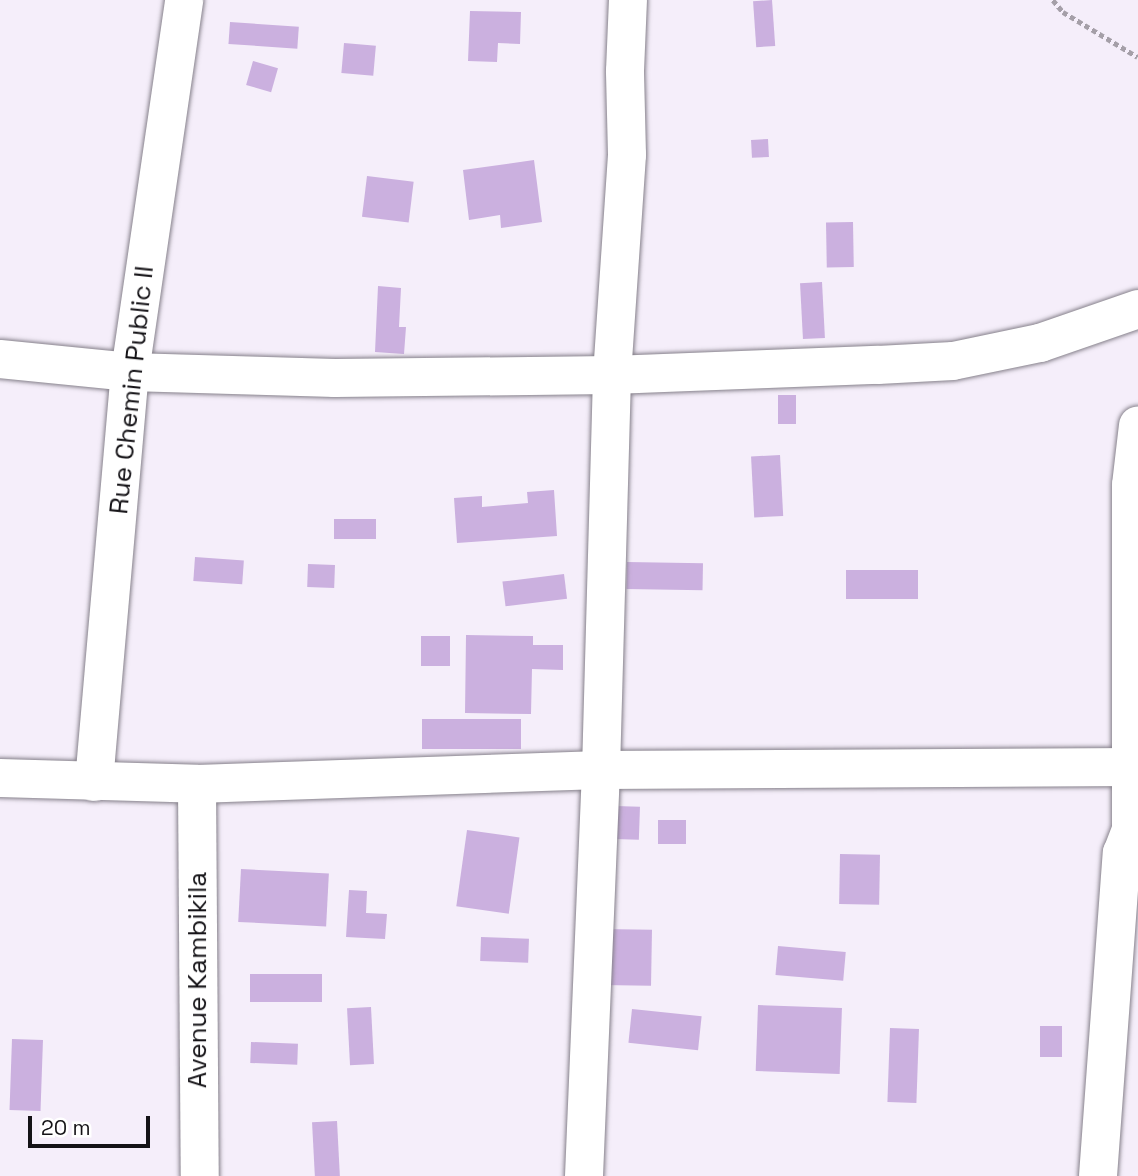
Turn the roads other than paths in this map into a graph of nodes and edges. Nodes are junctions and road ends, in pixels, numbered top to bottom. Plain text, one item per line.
1 (184, 0) edge
2 (628, 0) edge
3 (1138, 309) edge
4 (0, 359) edge
5 (130, 372) junction
6 (612, 375) junction
7 (1138, 425) edge
8 (1133, 767) junction
9 (601, 770) junction
10 (0, 778) edge
11 (94, 782) junction
12 (197, 784) junction
13 (1135, 828) edge
14 (200, 1176) edge
15 (584, 1176) edge
16 (1098, 1176) edge

1 - 5 street, Rue Chemin Public II
2 - 6 street
3 - 6 street
4 - 5 street
5 - 6 street
5 - 11 street, Rue Chemin Public II
6 - 9 street
7 - 8 street
8 - 9 street
8 - 13 street
9 - 12 street
9 - 15 street
10 - 11 street
11 - 12 street
12 - 14 street, Avenue Kambikila
13 - 16 street

